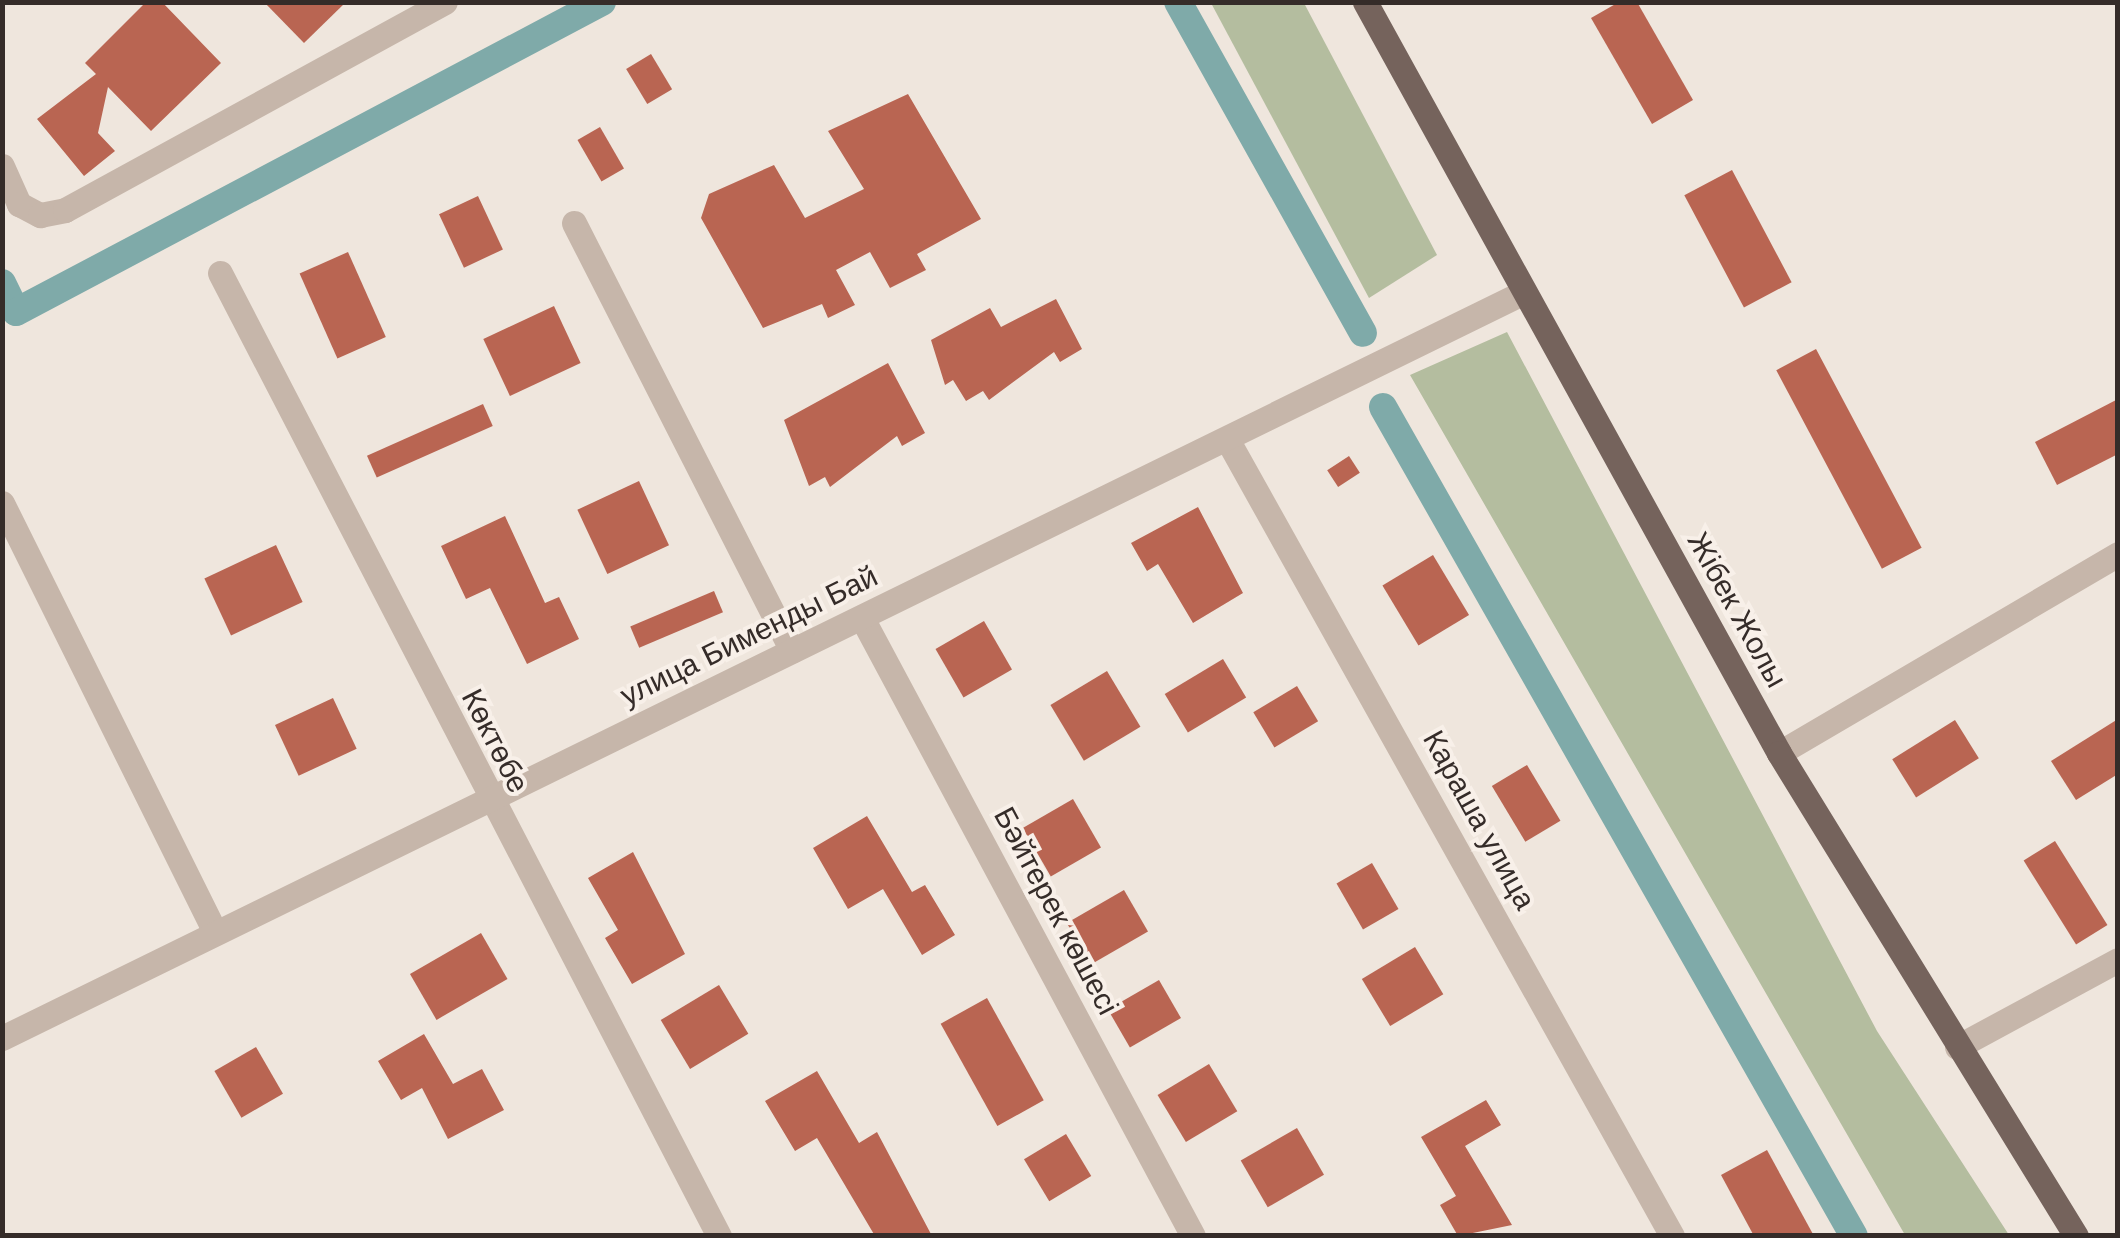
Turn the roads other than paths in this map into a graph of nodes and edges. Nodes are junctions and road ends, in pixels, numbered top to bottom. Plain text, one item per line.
1 (445, 2) edge
2 (1365, 2) edge
3 (2, 166) edge
4 (574, 223) dead end
5 (220, 272) dead end
6 (1524, 292) junction
7 (1226, 438) junction
8 (2, 503) edge
9 (2118, 554) edge
10 (862, 618) junction
11 (792, 652) junction
12 (1780, 753) junction
13 (489, 800) junction
14 (215, 932) junction
15 (2118, 960) edge
16 (2, 1038) edge
17 (1956, 1047) junction
18 (719, 1236) edge
19 (1194, 1236) edge
20 (1672, 1236) edge
21 (2076, 1236) edge

1 - 3 street
2 - 6 main road, Жібек Жолы
4 - 11 street
5 - 13 street, Көктөбе
6 - 7 street, улица Бименды Бай
6 - 12 main road, Жібек Жолы
7 - 10 street, улица Бименды Бай
7 - 20 street, Караша улица
8 - 14 street
9 - 12 street
10 - 11 street, улица Бименды Бай
10 - 19 street, Бәйтерек көшесі
11 - 13 street, улица Бименды Бай
12 - 17 main road, Жібек Жолы
13 - 14 street, улица Бименды Бай
13 - 18 street, Көктөбе
14 - 16 street, улица Бименды Бай
15 - 17 street
17 - 21 main road, Жібек Жолы

